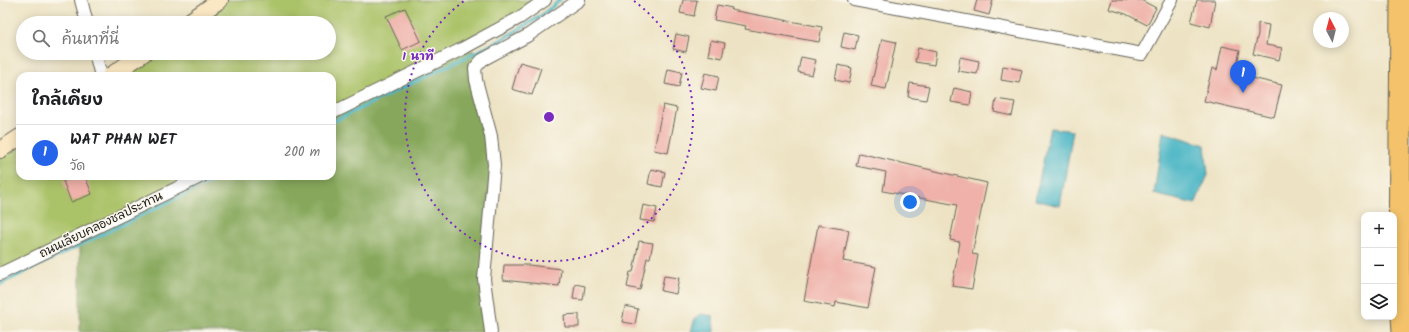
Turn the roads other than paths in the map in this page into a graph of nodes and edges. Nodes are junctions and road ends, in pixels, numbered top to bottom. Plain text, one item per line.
1 (81, 0) edge
2 (220, 0) edge
3 (545, 0) edge
4 (578, 0) edge
5 (854, 0) edge
6 (1172, 0) edge
7 (1401, 0) edge
8 (85, 16) edge
9 (197, 16) edge
10 (97, 60) edge
11 (134, 60) edge
12 (100, 72) edge
13 (116, 72) edge
14 (336, 111) edge
15 (16, 140) edge
16 (0, 150) edge
17 (194, 180) edge
18 (0, 274) edge
19 (491, 332) edge
20 (1403, 332) edge

1 - 8 street
2 - 9 street
3 - 14 street
4 - 19 street
5 - 6 street
7 - 20 highway
10 - 12 street
11 - 13 street
15 - 16 street
17 - 18 street, ถนนเลียบคลองชลประทาน

